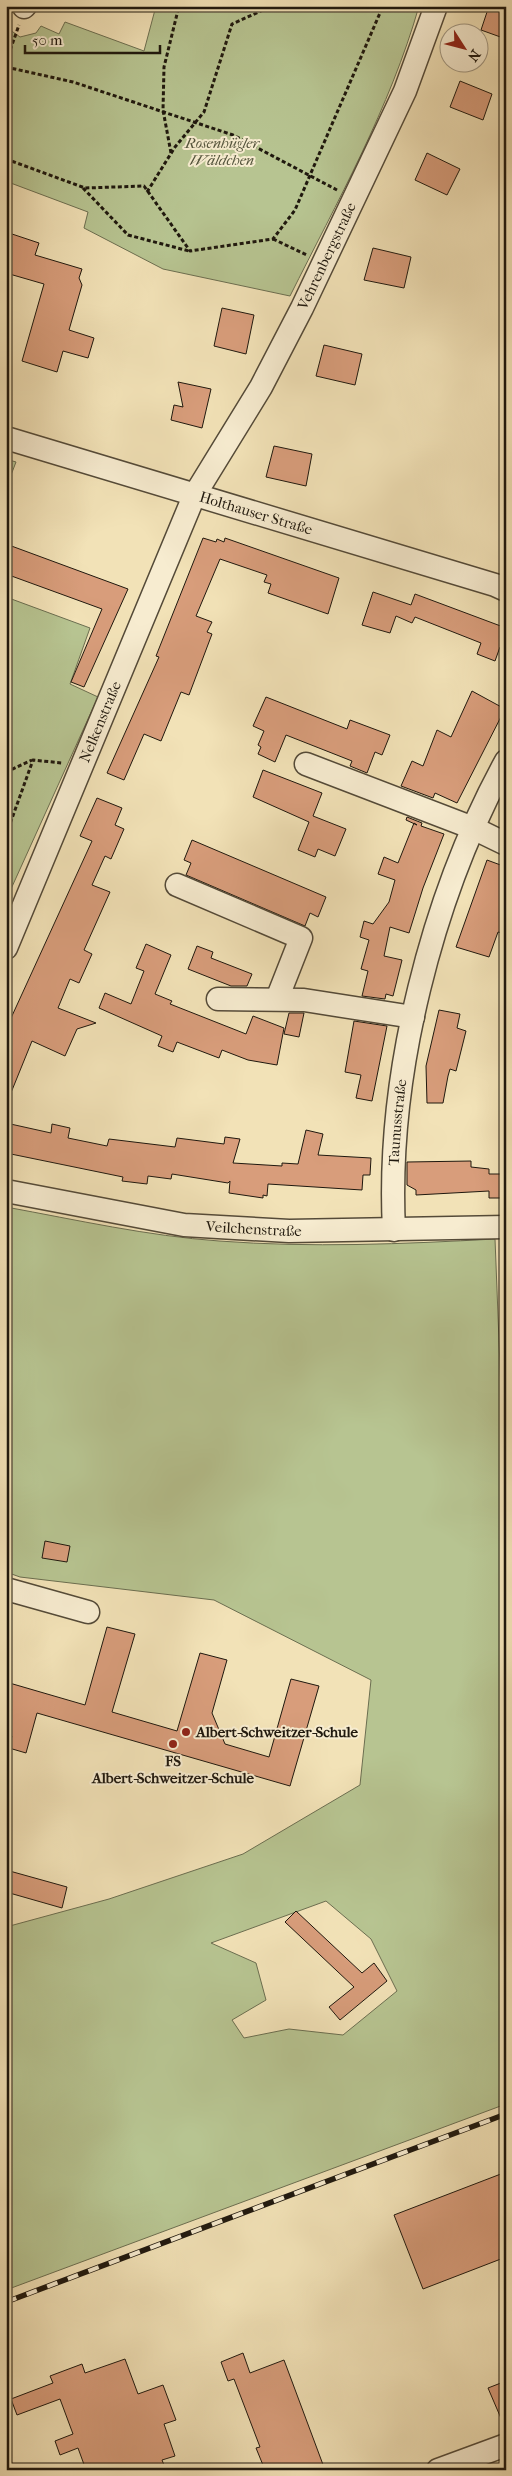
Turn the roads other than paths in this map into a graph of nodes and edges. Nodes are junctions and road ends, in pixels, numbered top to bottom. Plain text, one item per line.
1 (436, 6) edge
2 (6, 438) edge
3 (194, 496) junction
4 (506, 590) edge
5 (506, 761) edge
6 (306, 764) dead end
7 (473, 828) junction
8 (506, 844) edge
9 (177, 885) dead end
10 (6, 948) edge
11 (218, 999) dead end
12 (277, 999) junction
13 (413, 1017) junction
14 (6, 1191) edge
15 (506, 1227) edge
16 (394, 1230) junction
17 (6, 1589) edge
18 (88, 1612) dead end
19 (506, 2445) edge
20 (438, 2470) edge

1 - 3 street, Vehrenbergstraße
2 - 3 street, Holthauser Straße
3 - 4 street, Holthauser Straße
3 - 10 street, Nelkenstraße
5 - 7 street, Taunusstraße
6 - 7 street
7 - 8 street
7 - 13 street, Taunusstraße
9 - 12 street
11 - 12 street
12 - 13 street
13 - 16 street, Taunusstraße
14 - 16 street, Veilchenstraße
15 - 16 street, Veilchenstraße
17 - 18 street
19 - 20 street

